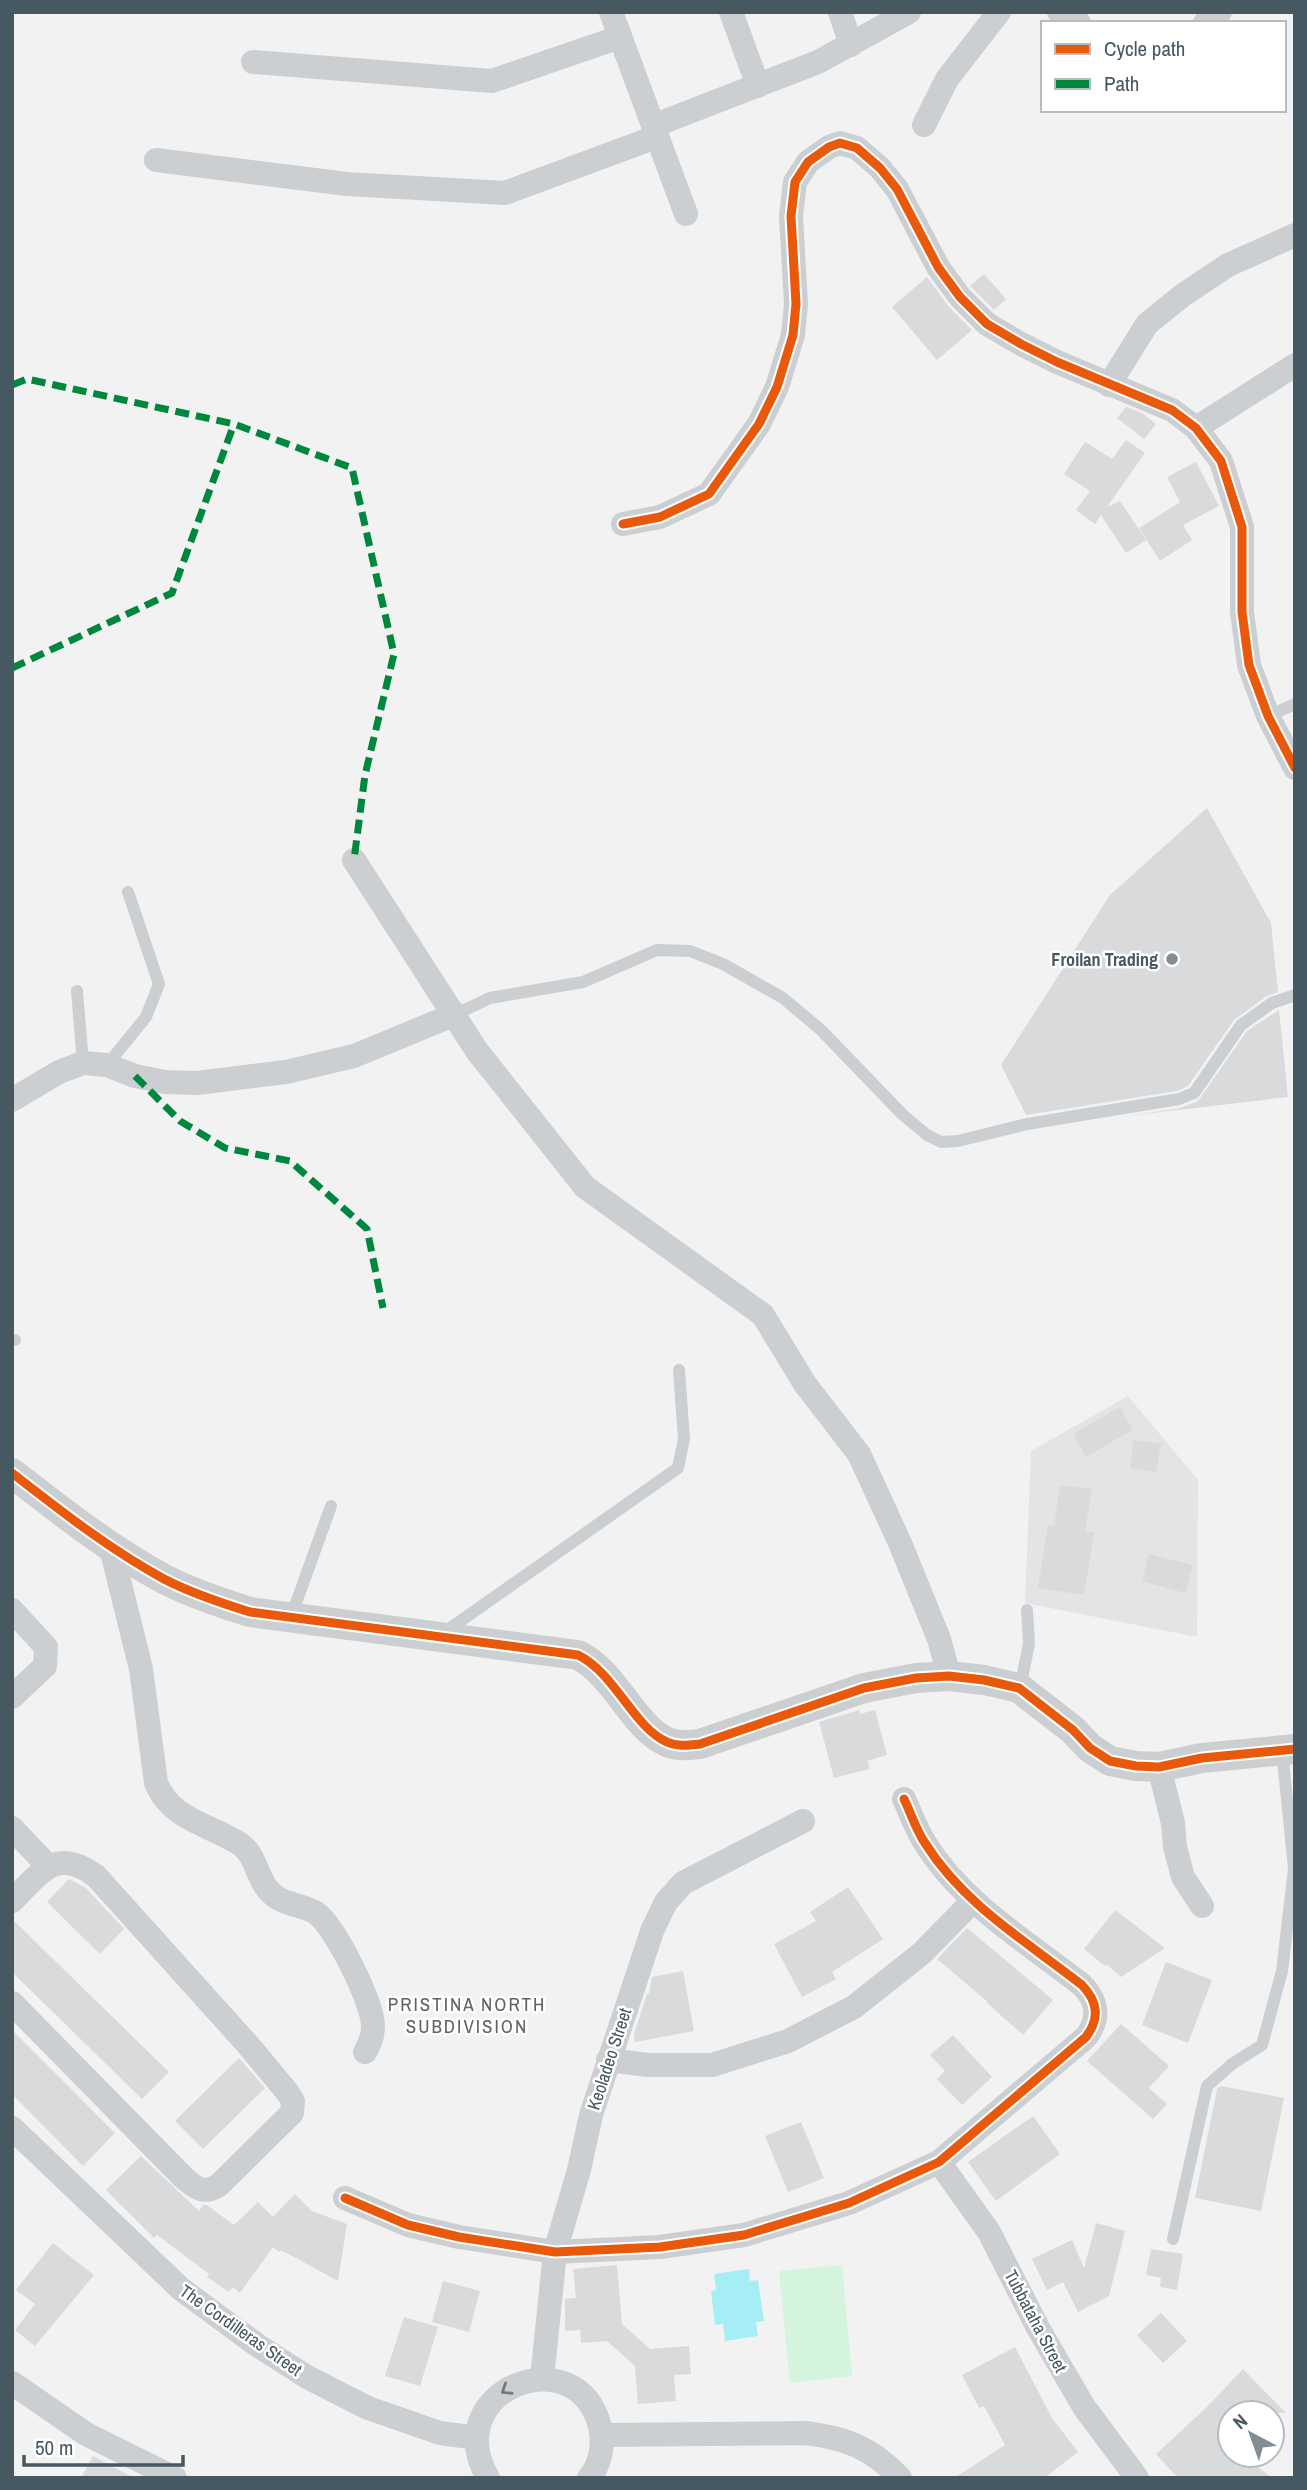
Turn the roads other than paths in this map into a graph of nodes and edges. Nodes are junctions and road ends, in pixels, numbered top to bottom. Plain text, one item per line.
1 (611, 12) edge
2 (731, 12) edge
3 (840, 12) edge
4 (909, 12) edge
5 (999, 12) edge
6 (1059, 12) edge
7 (1075, 21) edge
8 (620, 37) junction
9 (851, 45) junction
10 (253, 62) dead end
11 (758, 86) junction
12 (924, 125) dead end
13 (654, 131) junction
14 (156, 160) dead end
15 (686, 214) dead end
16 (1295, 235) edge
17 (1295, 365) edge
18 (1109, 385) junction
19 (1196, 428) junction
20 (623, 524) dead end
21 (1295, 704) edge
22 (1268, 716) junction
23 (1295, 768) edge
24 (354, 860) dead end
25 (128, 892) dead end
26 (77, 991) dead end
27 (1295, 995) edge
28 (456, 1014) junction
29 (95, 1064) junction
30 (12, 1100) edge
31 (679, 1370) dead end
32 (12, 1473) edge
33 (331, 1506) dead end
34 (111, 1548) junction
35 (1027, 1609) dead end
36 (12, 1610) edge
37 (291, 1618) junction
38 (439, 1636) junction
39 (949, 1676) junction
40 (1020, 1689) junction
41 (12, 1697) edge
42 (1288, 1749) edge
43 (1159, 1767) junction
44 (904, 1799) dead end
45 (803, 1821) dead end
46 (12, 1828) edge
47 (48, 1866) junction
48 (12, 1901) edge
49 (973, 1901) junction
50 (1202, 1906) dead end
51 (12, 2003) edge
52 (366, 2052) dead end
53 (608, 2060) junction
54 (12, 2128) edge
55 (939, 2162) junction
56 (345, 2199) dead end
57 (1173, 2239) dead end
58 (555, 2252) junction
59 (542, 2379) junction
60 (12, 2382) edge
61 (602, 2435) junction
62 (477, 2438) junction
63 (175, 2478) edge
64 (488, 2478) edge
65 (589, 2478) edge
66 (900, 2478) edge
67 (1137, 2478) edge

1 - 8 street
2 - 11 street
3 - 9 street
4 - 9 street
5 - 12 street
6 - 7 street
8 - 10 street
8 - 13 street
9 - 11 street
11 - 13 street
13 - 14 street
13 - 15 street
16 - 18 street
17 - 19 street
18 - 19 street
18 - 20 street
19 - 22 street
21 - 22 lane
22 - 23 street
24 - 28 street
25 - 29 lane
26 - 29 lane
27 - 28 lane
28 - 29 street
28 - 39 street
29 - 30 street
31 - 38 lane
32 - 34 street
33 - 37 lane
34 - 37 street
34 - 52 street
35 - 40 lane
36 - 41 street
37 - 38 street
38 - 39 street
39 - 40 street
40 - 43 street
42 - 43 street
42 - 57 lane
43 - 50 street
44 - 49 street
45 - 53 street, Keoladeo Street
46 - 47 street
47 - 48 street
47 - 51 street
49 - 53 street
49 - 55 street
53 - 58 street, Keoladeo Street
54 - 62 street, The Cordilleras Street
55 - 58 street
55 - 67 street, Tubbataha Street
56 - 58 street
58 - 59 street, Keoladeo Street
59 - 61 street
59 -> 62 street
60 - 63 street
61 - 65 street
61 - 66 street
62 - 64 street

